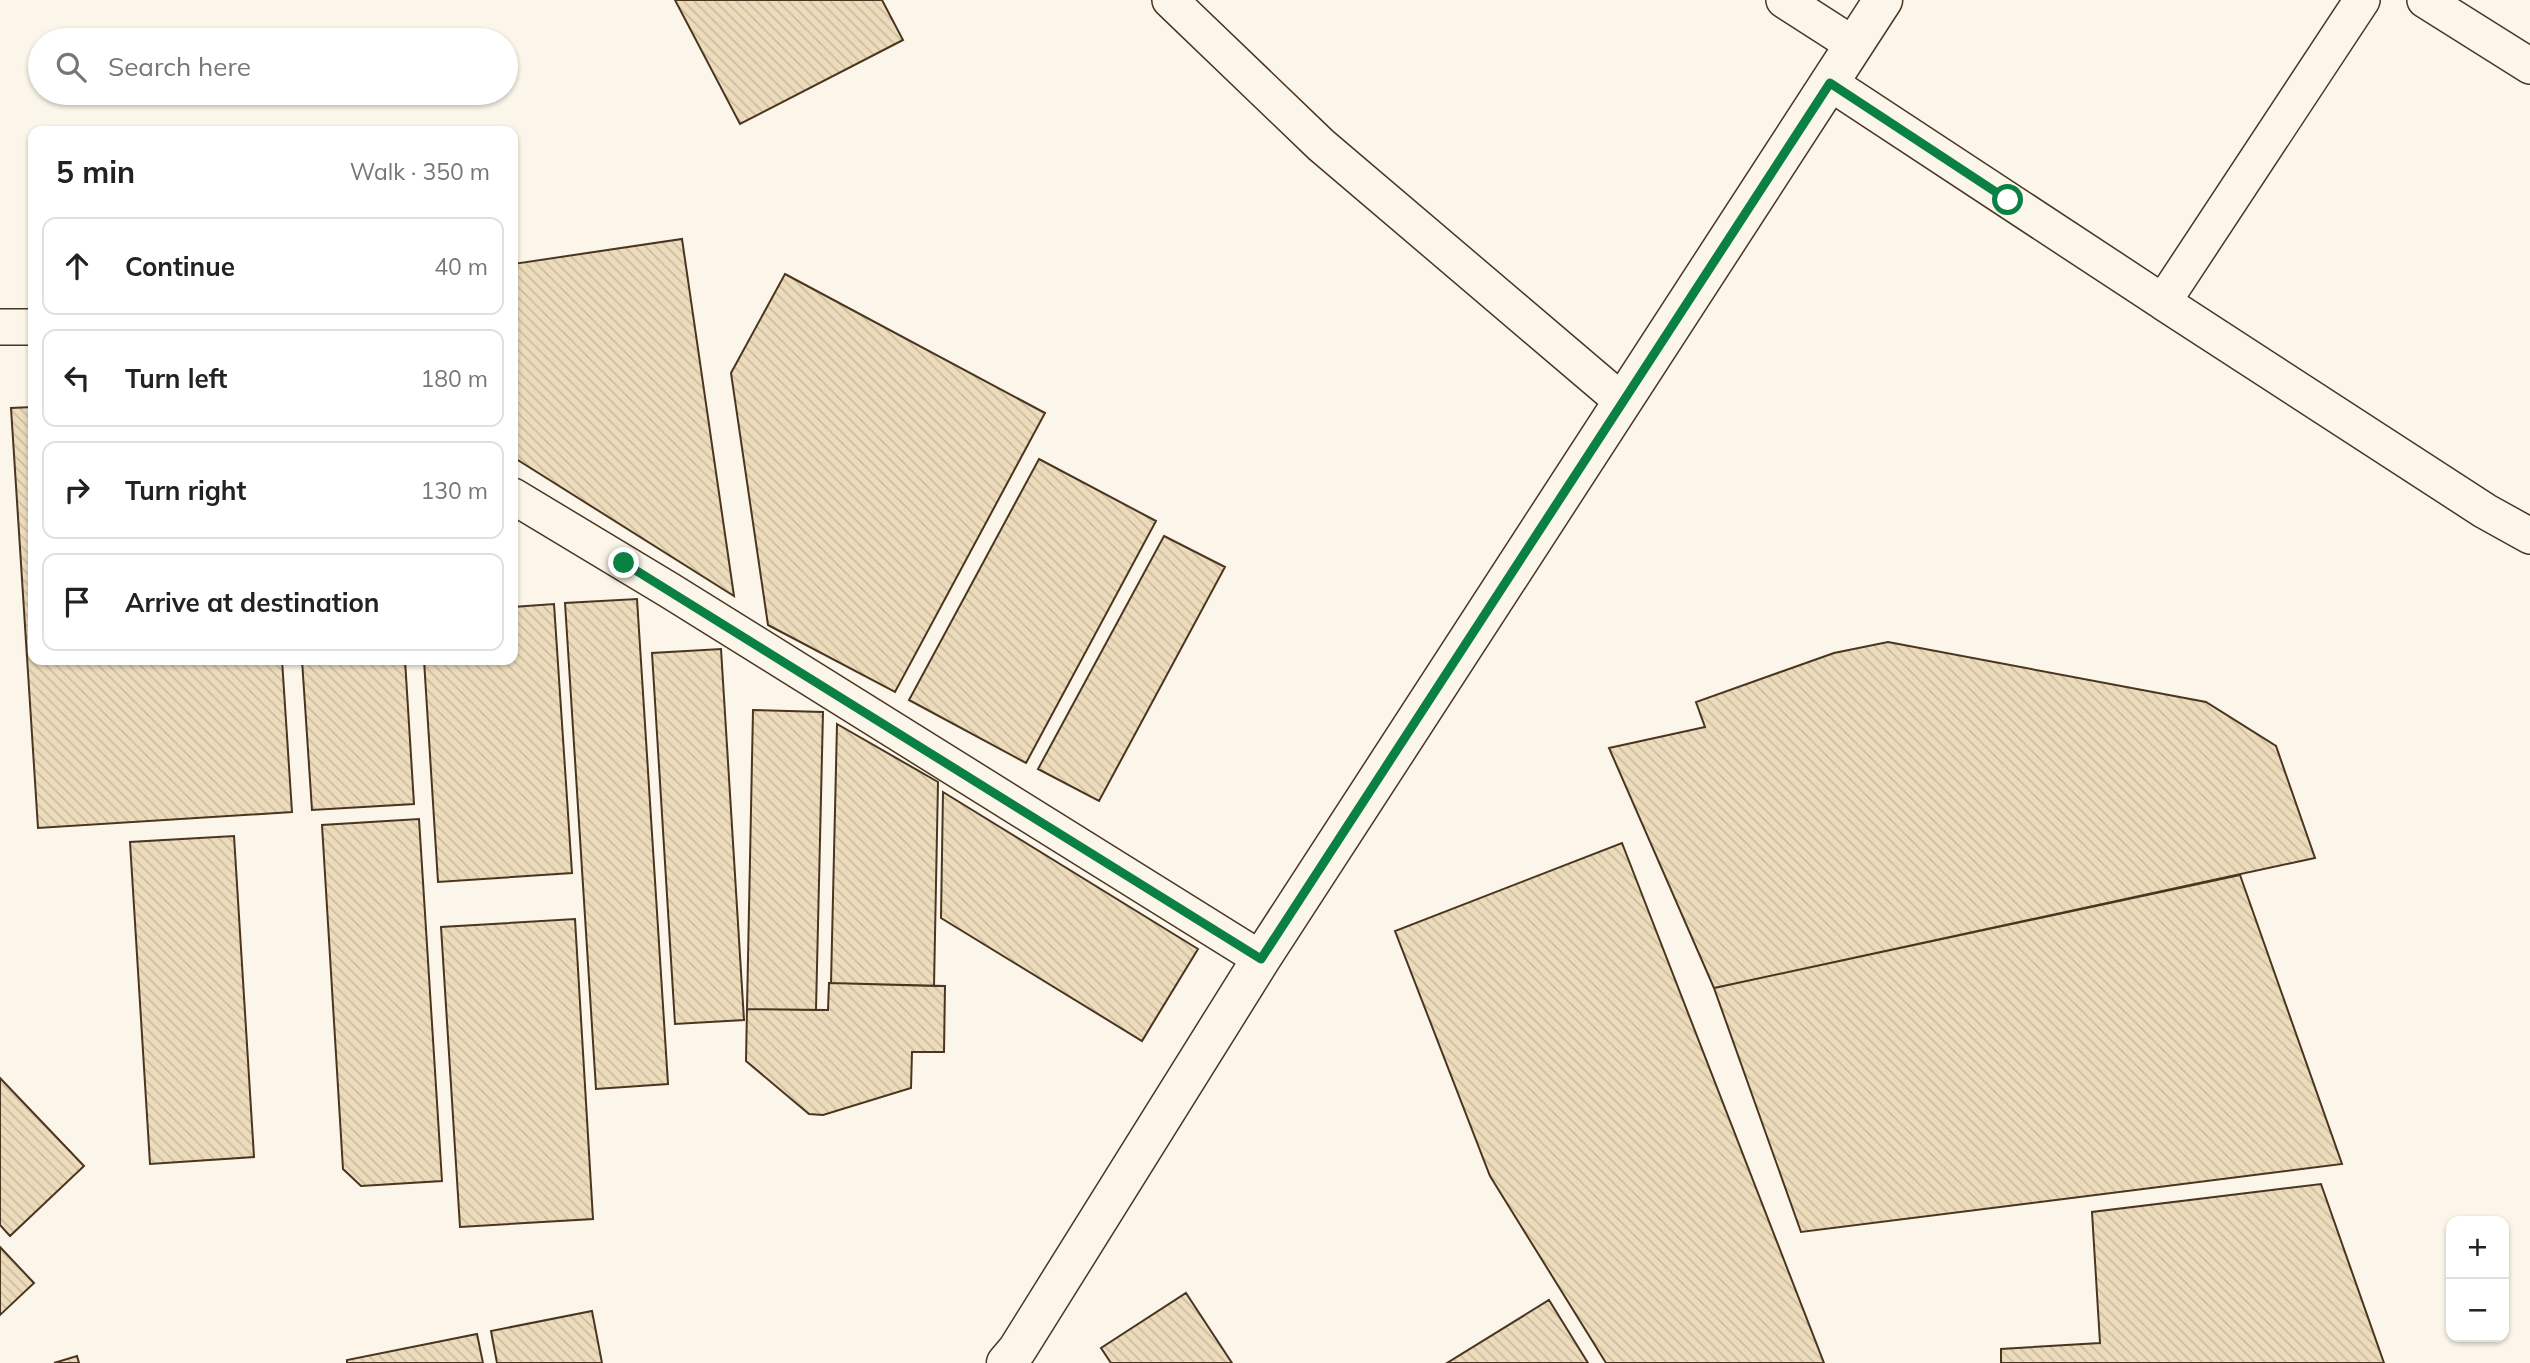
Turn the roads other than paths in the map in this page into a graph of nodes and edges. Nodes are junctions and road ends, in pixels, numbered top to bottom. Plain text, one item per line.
1 (1170, 0) edge
2 (1784, 0) edge
3 (1883, 0) edge
4 (2362, 0) edge
5 (2424, 0) edge
6 (1854, 46) junction
7 (2530, 66) edge
8 (1830, 83) junction
9 (2164, 302) junction
10 (0, 327) edge
11 (28, 327) edge
12 (1623, 402) junction
13 (518, 499) edge
14 (2530, 536) edge
15 (1261, 959) junction
16 (1006, 1363) edge

1 - 12 street
2 - 6 street
3 - 6 street
4 - 9 street
5 - 7 street
6 - 8 street
8 - 9 street
8 - 12 street
9 - 14 street
10 - 11 street
12 - 15 street
13 - 15 street
15 - 16 street

